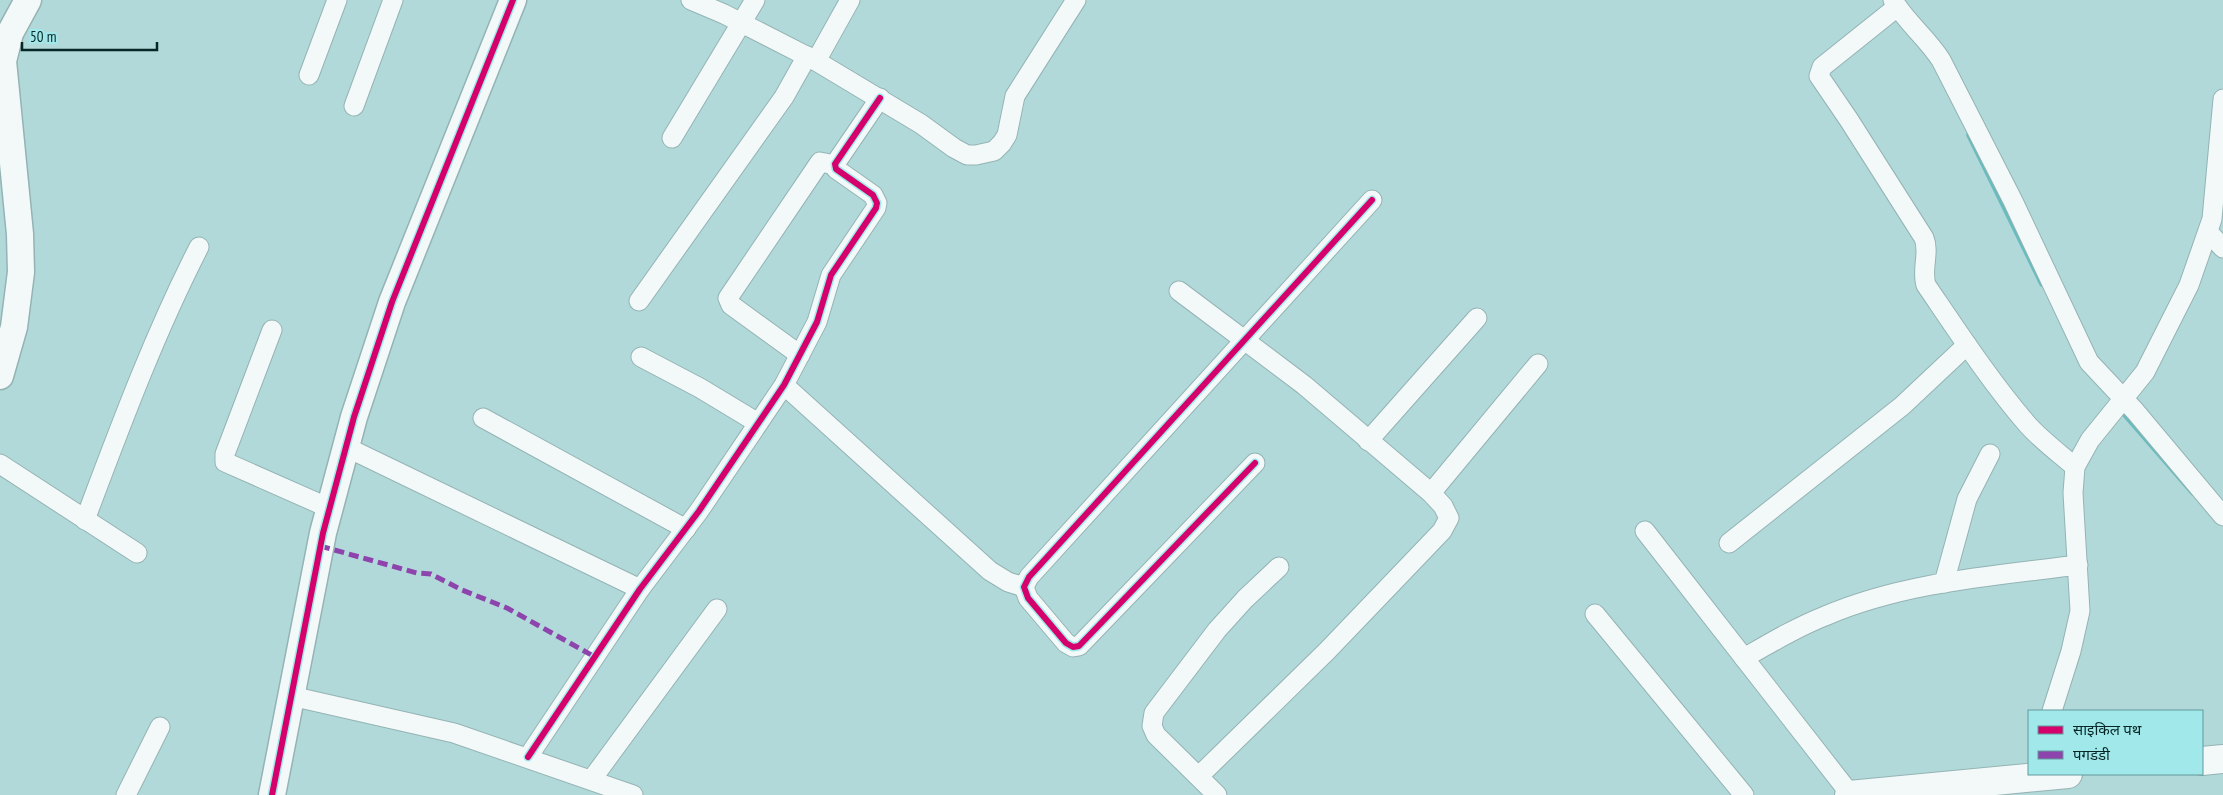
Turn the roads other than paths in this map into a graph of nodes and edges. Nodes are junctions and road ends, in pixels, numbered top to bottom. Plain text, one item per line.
1 (337, 0) edge
2 (392, 0) edge
3 (513, 0) edge
4 (691, 0) edge
5 (755, 0) edge
6 (850, 0) edge
7 (1076, 0) edge
8 (23, 2) edge
9 (1892, 9) edge
10 (742, 23) junction
11 (2, 52) edge
12 (812, 58) junction
13 (309, 75) dead end
14 (880, 98) junction
15 (2223, 99) edge
16 (354, 106) dead end
17 (672, 138) dead end
18 (835, 165) junction
19 (1372, 200) dead end
20 (2209, 233) junction
21 (199, 247) dead end
22 (2223, 248) edge
23 (1179, 290) dead end
24 (639, 301) dead end
25 (1477, 318) dead end
26 (272, 330) dead end
27 (1245, 340) junction
28 (1967, 345) junction
29 (800, 355) junction
30 (641, 357) dead end
31 (1538, 364) dead end
32 (0, 376) edge
33 (784, 385) junction
34 (2120, 404) junction
35 (483, 418) dead end
36 (758, 424) junction
37 (1368, 441) junction
38 (346, 447) junction
39 (1990, 454) dead end
40 (1256, 463) dead end
41 (0, 464) edge
42 (2075, 467) junction
43 (1431, 493) junction
44 (330, 508) junction
45 (2223, 516) edge
46 (85, 520) junction
47 (686, 529) junction
48 (1644, 531) dead end
49 (1728, 543) dead end
50 (137, 553) dead end
51 (2078, 565) junction
52 (1280, 567) dead end
53 (1944, 583) junction
54 (1024, 587) junction
55 (640, 589) junction
56 (717, 608) dead end
57 (1595, 614) dead end
58 (1744, 658) junction
59 (291, 696) junction
60 (2052, 710) edge
61 (160, 727) dead end
62 (528, 757) junction
63 (2223, 759) edge
64 (2203, 761) edge
65 (2064, 775) edge
66 (1199, 776) junction
67 (592, 779) junction
68 (2032, 782) edge
69 (1987, 788) edge
70 (611, 791) edge
71 (275, 794) edge
72 (126, 795) edge
73 (633, 795) edge
74 (1218, 795) edge
75 (1744, 795) edge
76 (1850, 795) edge

1 - 13 street
2 - 16 street
3 - 38 street
4 - 10 street
5 - 10 street
6 - 12 street
7 - 14 street
8 - 11 street
9 - 28 street
9 - 34 street
10 - 12 street
10 - 17 street
11 - 32 street
12 - 14 street
12 - 24 street
14 - 18 street
15 - 20 street
18 - 29 street
18 - 29 street
19 - 27 street
20 - 22 street
20 - 34 street
21 - 46 street
23 - 27 street
25 - 37 street
26 - 44 street
27 - 37 street
27 - 54 street
28 - 42 street
28 - 49 street
29 - 33 street
30 - 36 street
31 - 43 street
33 - 36 street
33 - 54 street
34 - 42 street
34 - 45 street
35 - 47 street
36 - 47 street
37 - 43 street
38 - 44 street
38 - 55 street
39 - 53 street
40 - 54 street
41 - 46 street
42 - 51 street
43 - 66 street
44 - 59 street
46 - 50 street
47 - 55 street
48 - 58 street
51 - 53 street
51 - 60 street
52 - 66 street
53 - 58 street
55 - 62 street
56 - 67 street
57 - 75 street
58 - 76 street
59 - 62 street
59 - 71 street
61 - 72 street
62 - 67 street
63 - 64 main road
65 - 68 main road
66 - 74 street
67 - 70 street
68 - 69 main road
69 - 76 main road
70 - 73 street

